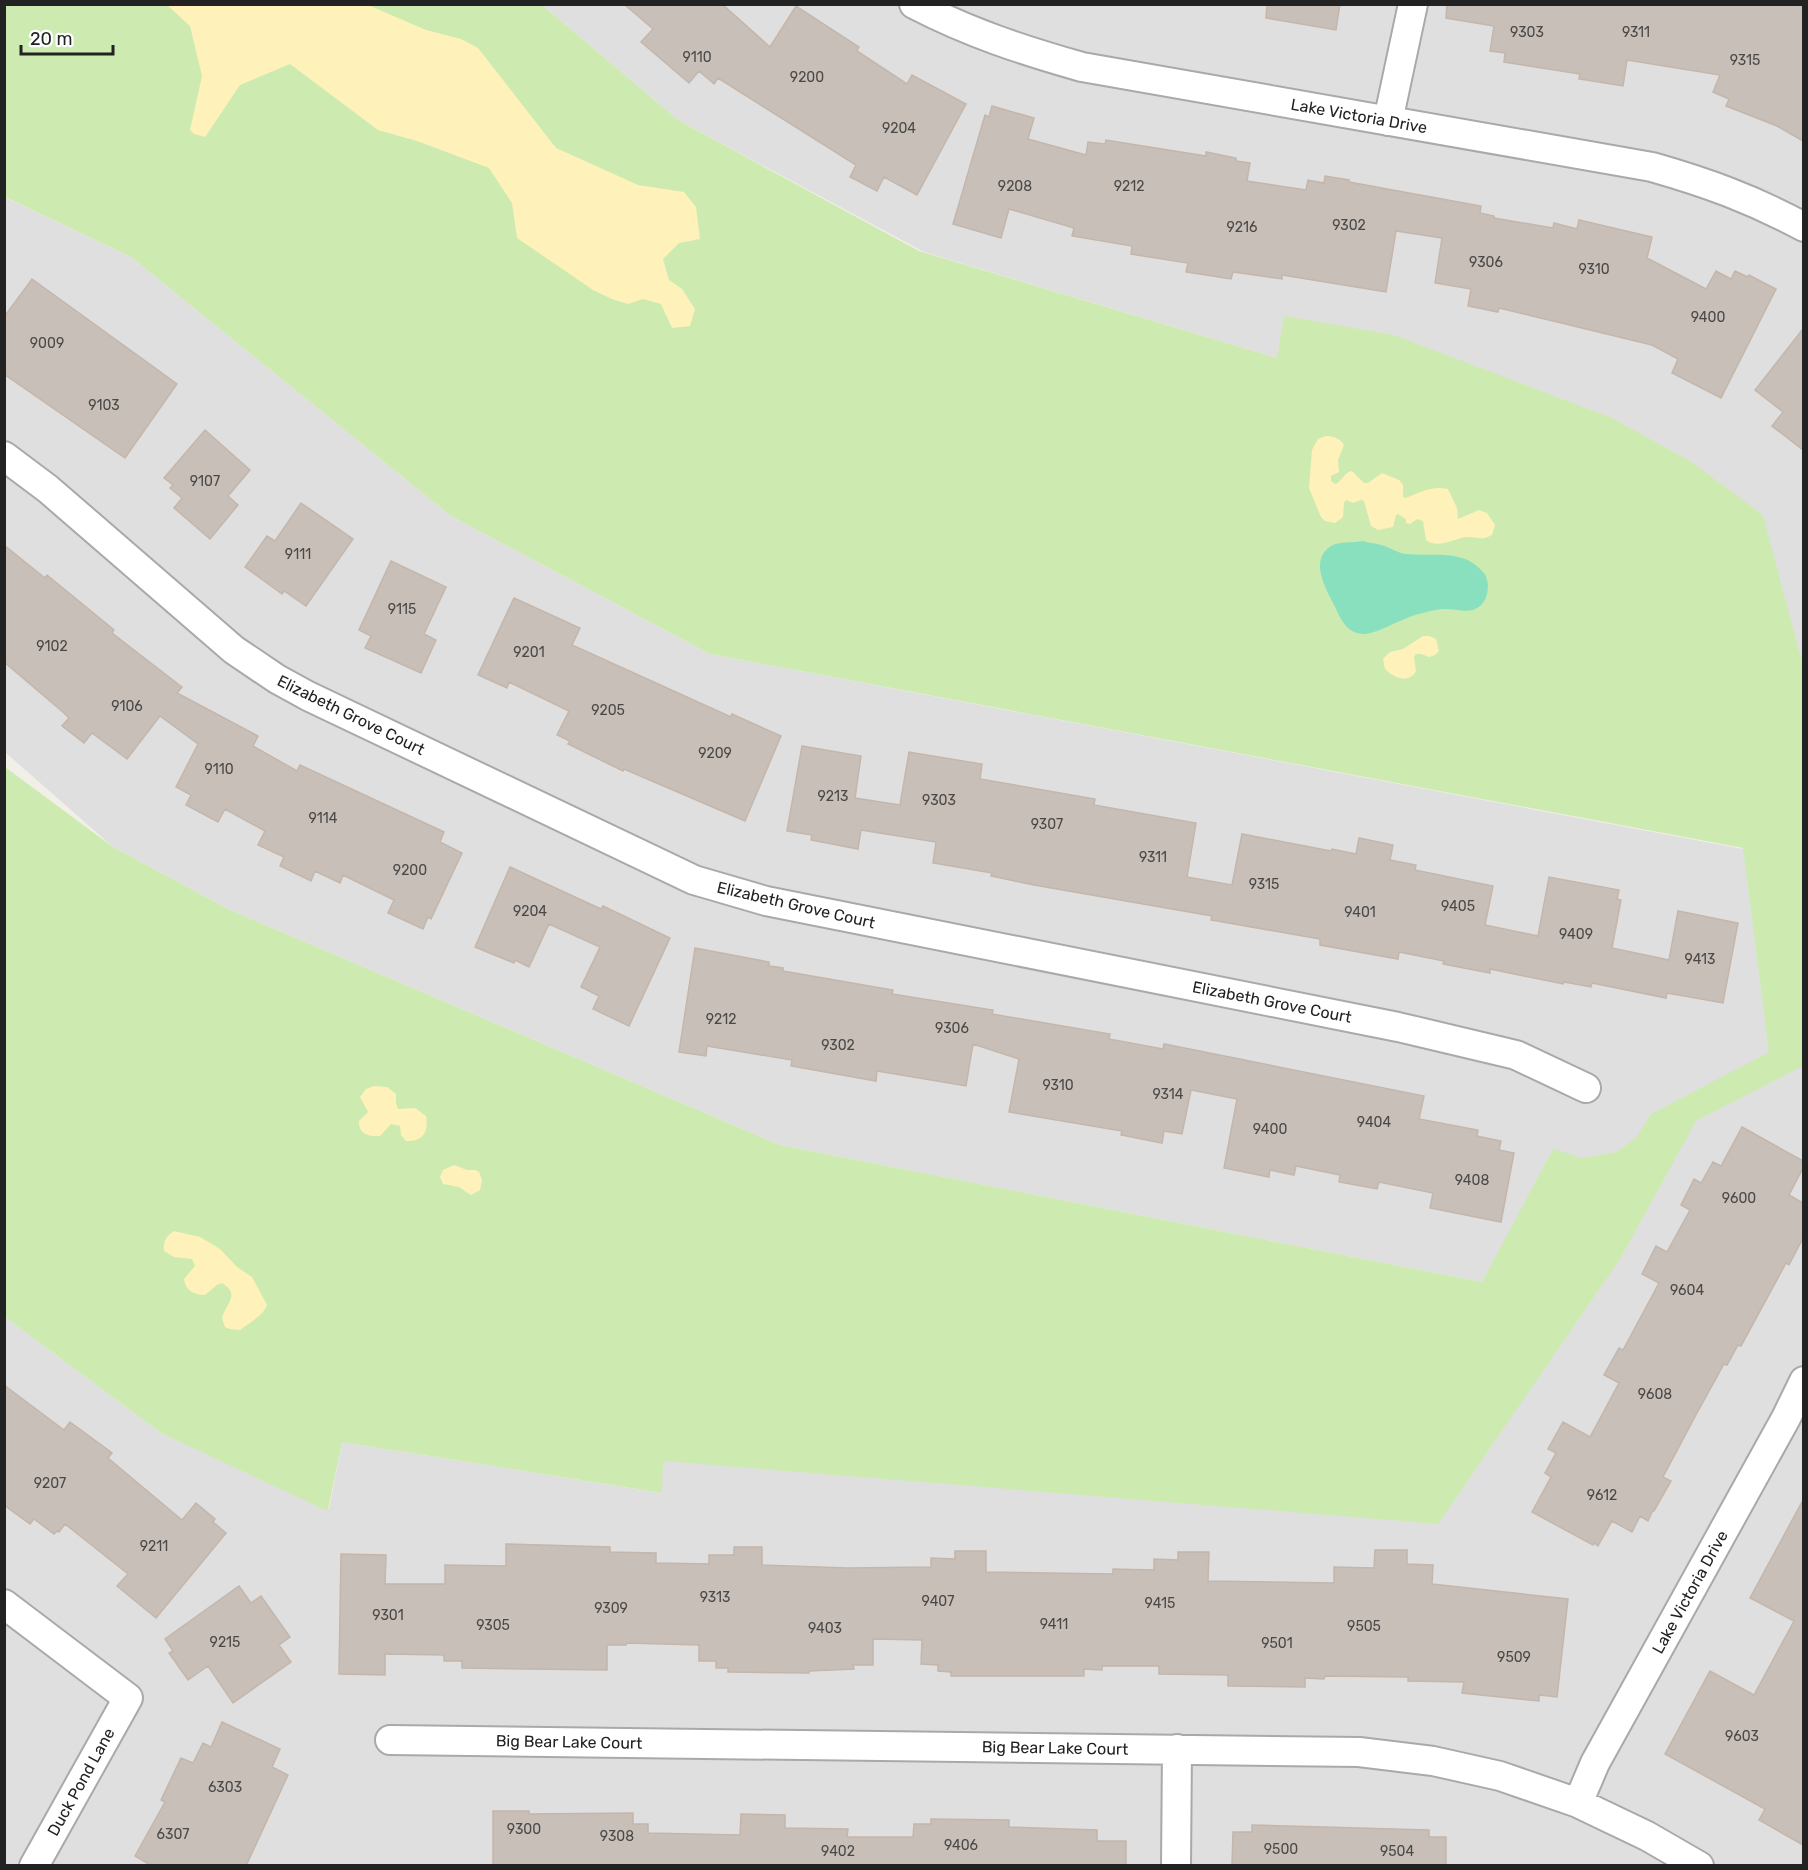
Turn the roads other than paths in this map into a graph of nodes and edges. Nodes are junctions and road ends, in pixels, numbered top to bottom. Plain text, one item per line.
1 (914, 4) edge
2 (1413, 4) edge
3 (1388, 121) junction
4 (1803, 227) edge
5 (4, 456) edge
6 (1587, 1088) dead end
7 (1803, 1381) edge
8 (1795, 1423) edge
9 (4, 1604) edge
10 (390, 1740) dead end
11 (1177, 1749) junction
12 (1578, 1803) junction
13 (34, 1866) edge
14 (1176, 1866) edge
15 (1699, 1866) edge

1 - 3 street, Lake Victoria Drive
2 - 3 street
3 - 4 street, Lake Victoria Drive
5 - 6 street, Elizabeth Grove Court
7 - 8 street, Lake Victoria Drive
8 - 12 street, Lake Victoria Drive
9 - 13 street, Duck Pond Lane
10 - 11 street, Big Bear Lake Court
11 - 12 street, Big Bear Lake Court
11 - 14 street
12 - 15 street, Big Bear Lake Court

